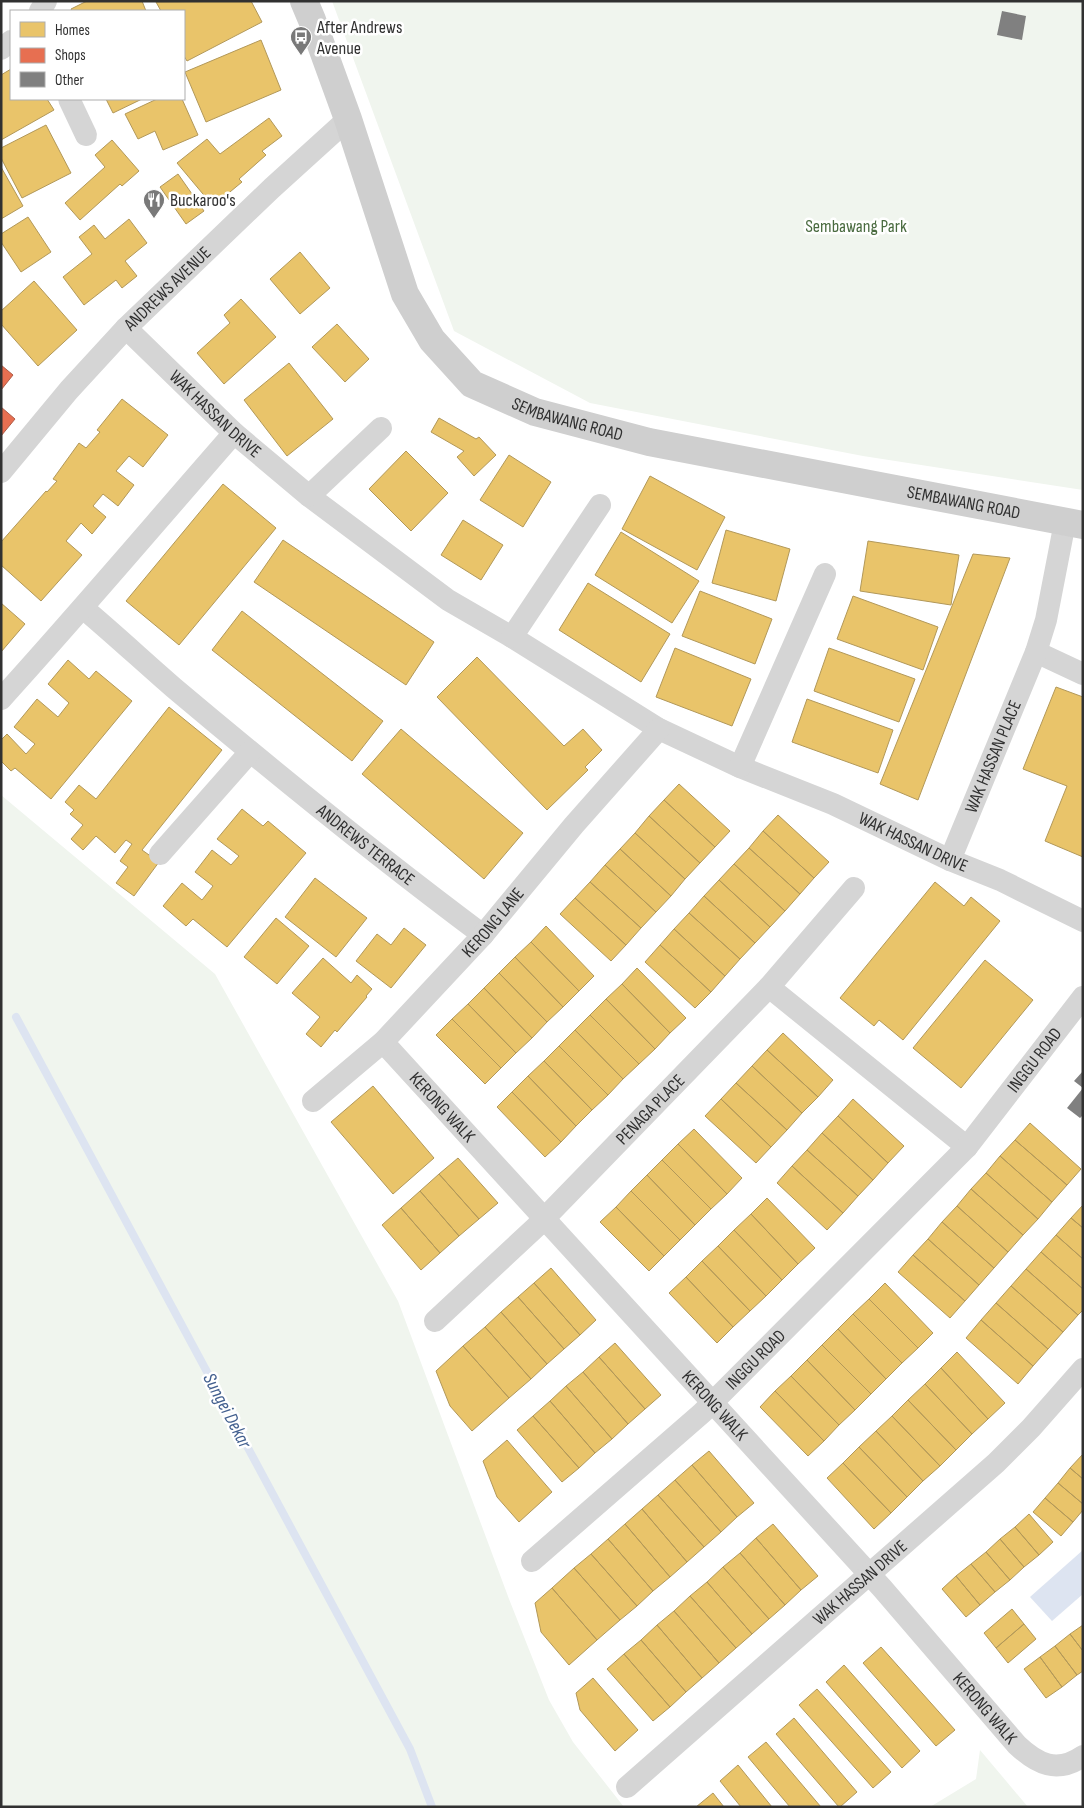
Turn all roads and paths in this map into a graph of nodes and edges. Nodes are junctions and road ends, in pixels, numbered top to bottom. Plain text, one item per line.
1 (304, 1) edge
2 (69, 100) edge
3 (348, 119) junction
4 (86, 135) dead end
5 (126, 328) junction
6 (380, 428) dead end
7 (234, 433) junction
8 (1, 472) edge
9 (309, 496) junction
10 (600, 504) dead end
11 (1074, 523) edge
12 (825, 574) dead end
13 (83, 608) junction
14 (512, 638) junction
15 (1036, 652) junction
16 (1083, 674) edge
17 (1, 700) edge
18 (659, 729) junction
19 (250, 752) junction
20 (740, 767) junction
21 (160, 854) dead end
22 (950, 860) junction
23 (854, 888) dead end
24 (1083, 921) edge
25 (483, 935) junction
26 (769, 987) junction
27 (1083, 997) edge
28 (383, 1042) junction
29 (312, 1102) dead end
30 (968, 1147) junction
31 (544, 1219) junction
32 (435, 1321) dead end
33 (1083, 1369) edge
34 (712, 1403) junction
35 (532, 1561) dead end
36 (868, 1573) junction
37 (1083, 1756) edge
38 (628, 1787) dead end

1 - 3 street, SEMBAWANG ROAD
2 - 4 street
3 - 5 street, ANDREWS AVENUE
3 - 11 street, SEMBAWANG ROAD
5 - 7 street, WAK HASSAN DRIVE
5 - 8 street, ANDREWS AVENUE
6 - 9 street
7 - 9 street, WAK HASSAN DRIVE
7 - 13 street
9 - 14 street, WAK HASSAN DRIVE
10 - 14 street
11 - 15 street, WAK HASSAN PLACE
12 - 20 street
13 - 17 street
13 - 19 street, ANDREWS TERRACE
14 - 18 street, WAK HASSAN DRIVE
15 - 16 street
15 - 22 street, WAK HASSAN PLACE
18 - 20 street, WAK HASSAN DRIVE
18 - 25 street, KERONG LANE
19 - 21 street
19 - 25 street, ANDREWS TERRACE
20 - 22 street, WAK HASSAN DRIVE
22 - 24 street, WAK HASSAN DRIVE
23 - 26 street, PENAGA PLACE
25 - 28 street, KERONG LANE
26 - 30 street
26 - 31 street, PENAGA PLACE
27 - 30 street, INGGU ROAD
28 - 29 street, KERONG LANE
28 - 31 street, KERONG WALK
30 - 34 street, INGGU ROAD
31 - 32 street, PENAGA PLACE
31 - 34 street, KERONG WALK
33 - 36 street, WAK HASSAN DRIVE
34 - 35 street, INGGU ROAD
34 - 36 street, KERONG WALK
36 - 37 street, KERONG WALK
36 - 38 street, WAK HASSAN DRIVE

